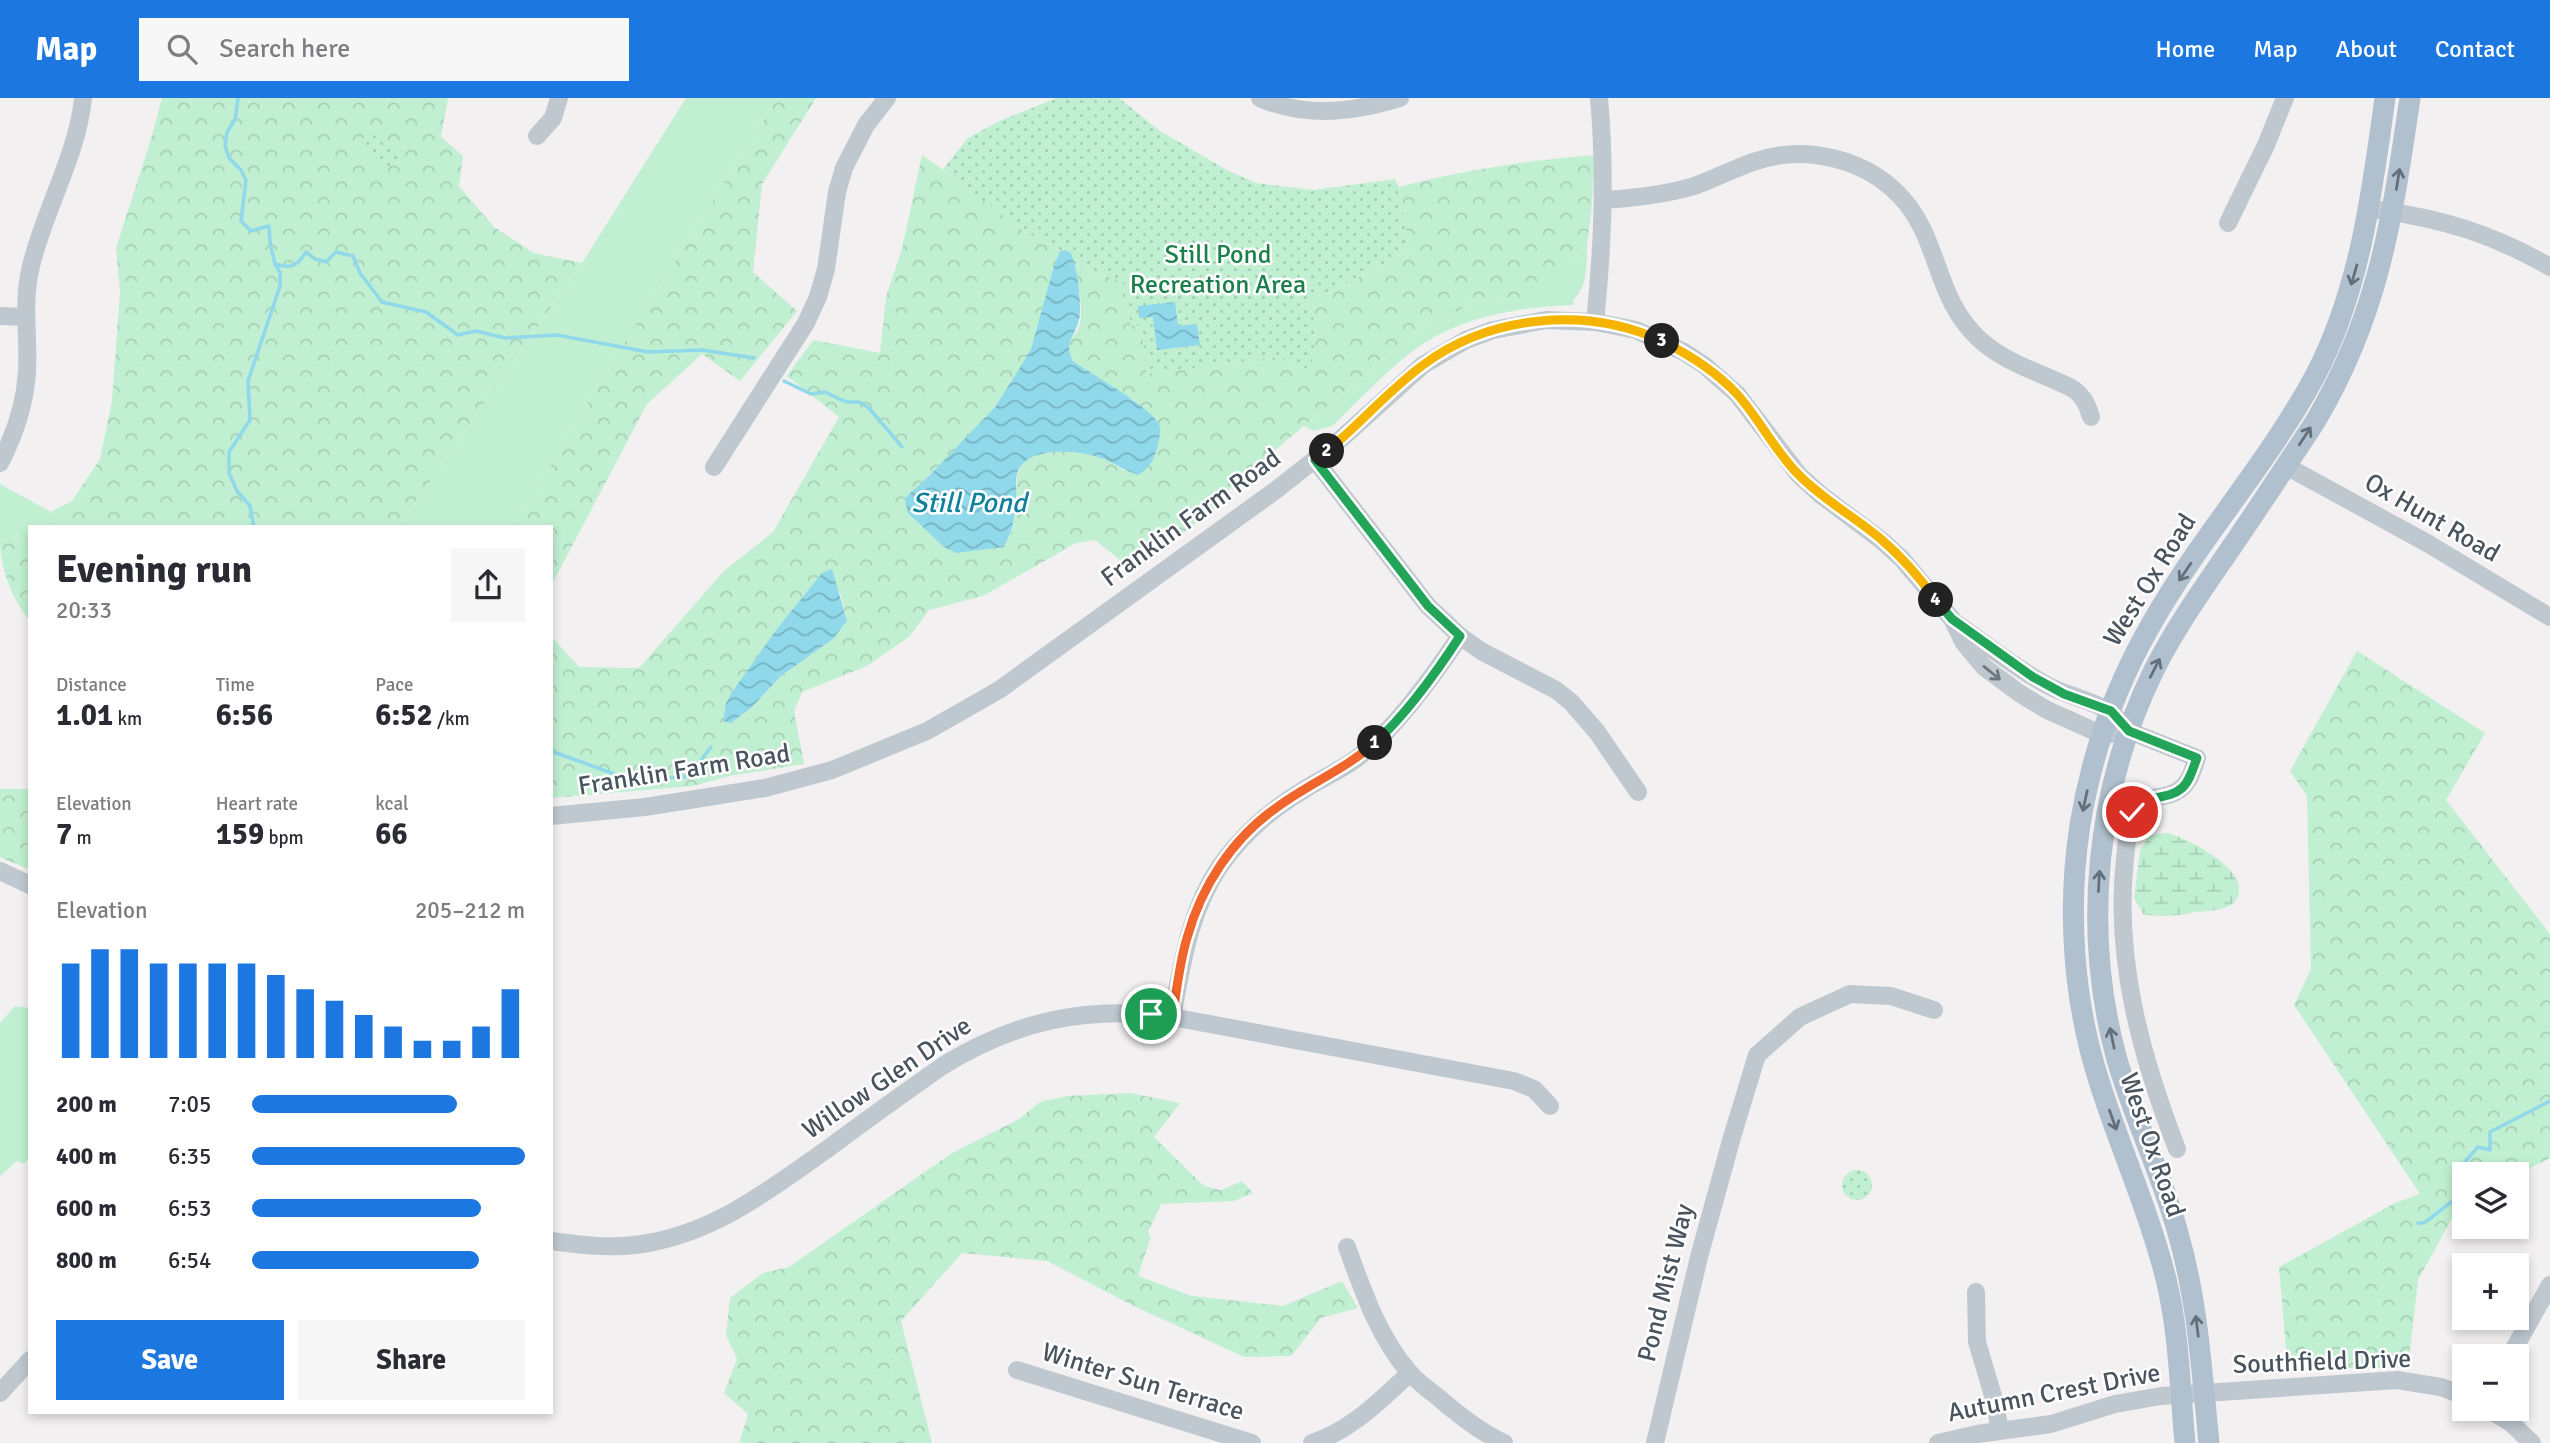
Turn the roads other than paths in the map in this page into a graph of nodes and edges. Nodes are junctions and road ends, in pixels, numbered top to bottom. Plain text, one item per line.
1 (83, 98) edge
2 (559, 98) edge
3 (887, 98) edge
4 (1260, 98) edge
5 (1400, 98) edge
6 (1600, 98) edge
7 (2385, 98) edge
8 (2410, 98) edge
9 (2283, 99) edge
10 (537, 136) dead end
11 (1605, 200) junction
12 (2368, 208) junction
13 (2392, 212) junction
14 (2228, 223) dead end
15 (2550, 267) edge
16 (0, 316) edge
17 (25, 317) junction
18 (1595, 321) junction
19 (2091, 417) dead end
20 (1315, 460) junction
21 (0, 463) edge
22 (2286, 466) junction
23 (714, 467) dead end
24 (2550, 617) edge
25 (1952, 619) junction
26 (1460, 636) junction
27 (2111, 711) junction
28 (2129, 731) junction
29 (2103, 735) junction
30 (1637, 792) dead end
31 (553, 816) edge
32 (0, 872) edge
33 (28, 884) edge
34 (1934, 1010) dead end
35 (1172, 1017) junction
36 (1550, 1106) dead end
37 (2177, 1149) dead end
38 (553, 1241) edge
39 (1347, 1247) dead end
40 (2550, 1285) edge
41 (1976, 1292) dead end
42 (2517, 1344) edge
43 (28, 1362) edge
44 (1017, 1370) dead end
45 (1410, 1373) junction
46 (2452, 1391) edge
47 (0, 1393) edge
48 (2204, 1394) junction
49 (2180, 1395) junction
50 (2508, 1421) edge
51 (2000, 1430) junction
52 (1252, 1443) edge
53 (1312, 1443) edge
54 (1504, 1443) edge
55 (1654, 1443) edge
56 (1938, 1443) edge
57 (2185, 1443) edge
58 (2209, 1443) edge
59 (2532, 1443) edge

1 - 17 street
2 - 10 street
3 - 23 street
4 - 5 street
6 - 11 street
7 - 12 main road, West Ox Road
13 -> 8 main road, West Ox Road
9 - 14 street
11 - 18 street
11 - 19 street
12 - 13 street
12 -> 27 main road, West Ox Road
13 - 15 street
22 -> 13 main road, West Ox Road
16 - 17 street
17 - 21 street
18 - 20 street, Franklin Farm Road
18 - 25 street, Franklin Farm Road
20 - 26 street
20 - 31 street, Franklin Farm Road
22 - 24 street, Ox Hunt Road
28 -> 22 main road, West Ox Road
25 - 27 street, Franklin Farm Road
25 -> 29 street, Franklin Farm Road
26 - 30 street
26 - 35 street
27 - 28 street, Franklin Farm Road
27 - 29 main road, West Ox Road
28 - 29 street
28 - 37 street
48 -> 28 main road, West Ox Road
29 -> 49 main road, West Ox Road
32 - 33 street
34 - 55 street, Pond Mist Way
35 - 36 street, Willow Glen Drive
35 - 38 street, Willow Glen Drive
39 - 45 street
40 - 42 street
41 - 51 street
43 - 47 street
44 - 52 street, Winter Sun Terrace
45 - 53 street
45 - 54 street
46 - 48 street, Southfield Drive
48 - 49 street, Southfield Drive
48 - 58 main road, West Ox Road
49 - 51 street, Autumn Crest Drive
49 - 57 main road, West Ox Road
50 - 59 street
51 - 56 street, Autumn Crest Drive

